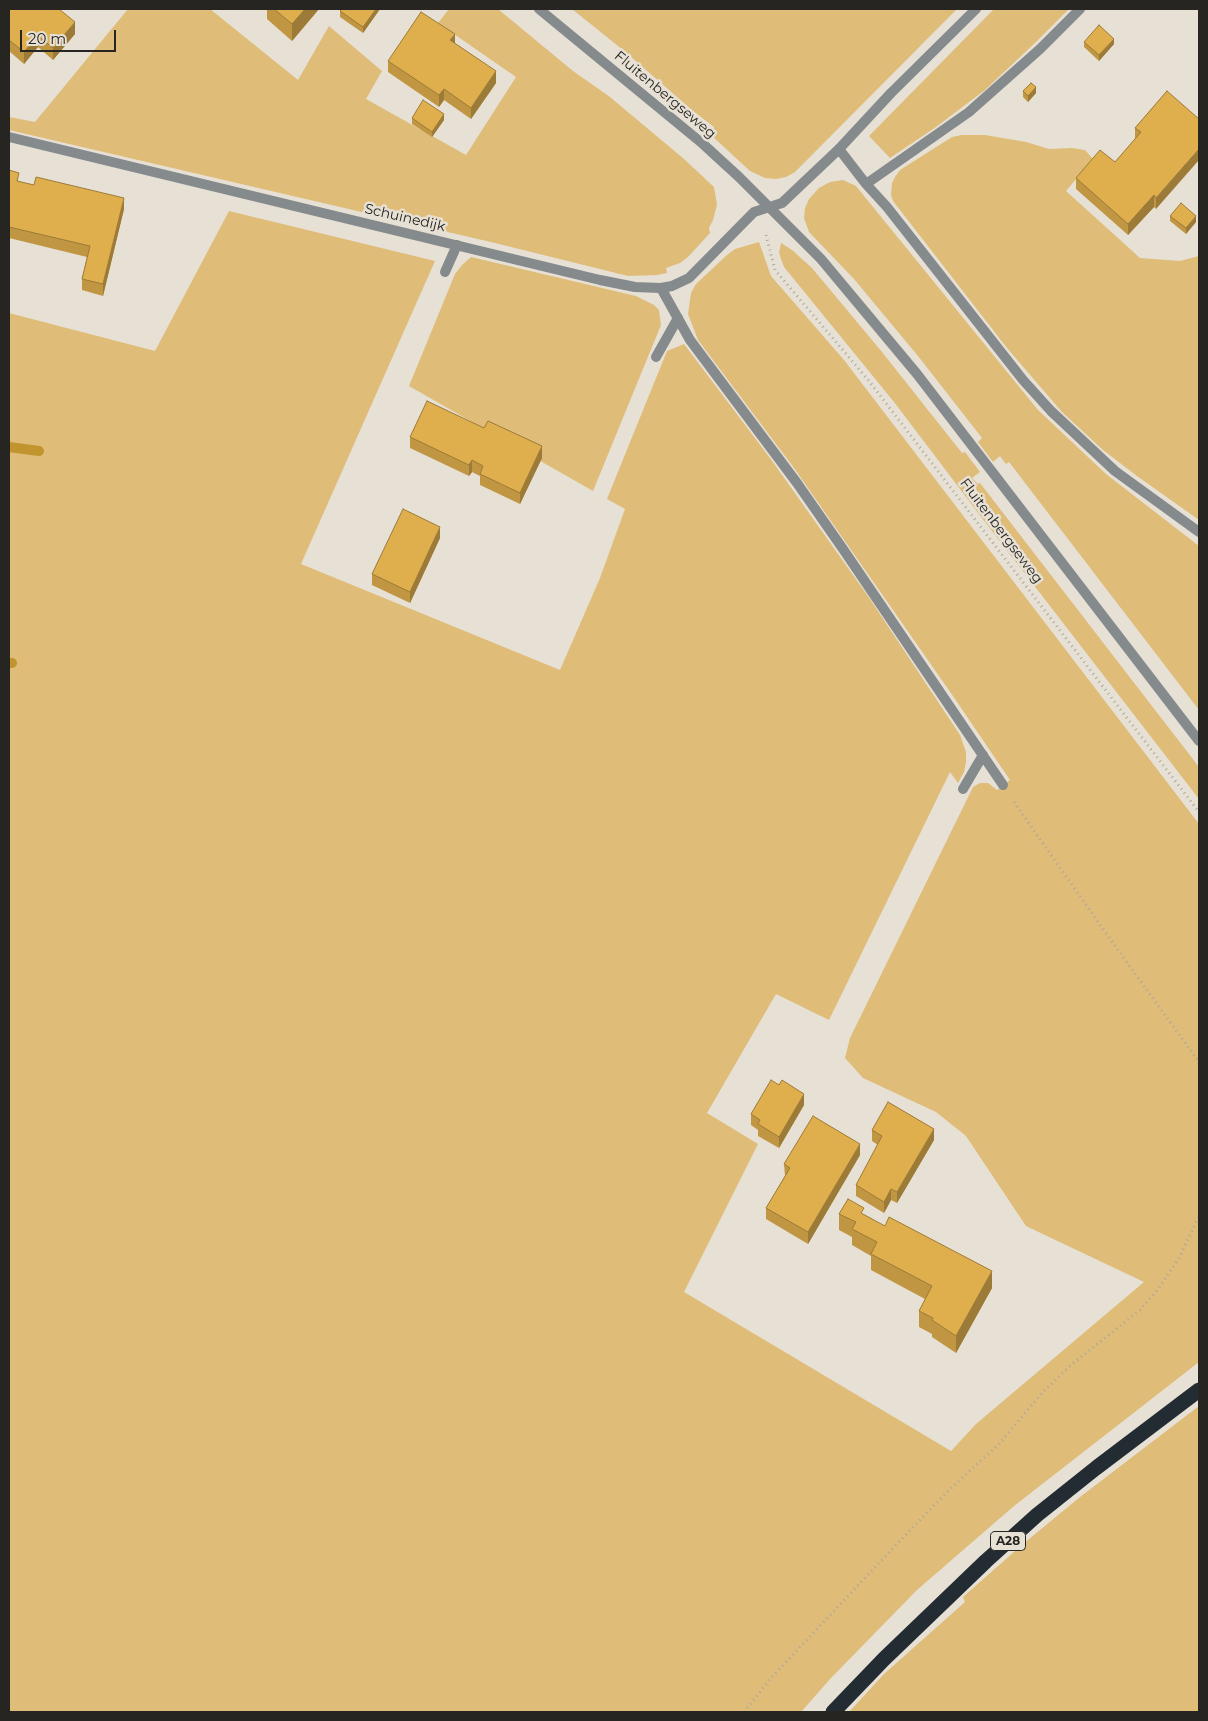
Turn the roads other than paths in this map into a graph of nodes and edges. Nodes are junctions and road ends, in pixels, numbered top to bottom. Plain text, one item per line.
1 (538, 9) edge
2 (976, 9) edge
3 (1080, 9) edge
4 (9, 137) edge
5 (839, 149) junction
6 (866, 184) junction
7 (769, 207) junction
8 (457, 245) junction
9 (445, 272) dead end
10 (661, 288) junction
11 (678, 318) junction
12 (656, 357) dead end
13 (1199, 532) edge
14 (1199, 741) edge
15 (983, 755) junction
16 (1003, 785) road end
17 (963, 790) dead end
18 (1199, 1390) edge
19 (834, 1712) edge

1 - 7 street, Fluitenbergseweg
2 - 5 street
3 - 6 street
4 - 8 street, Schuinedijk
5 - 6 street
5 - 7 street
6 - 13 street
7 - 10 street, Schuinedijk
7 - 14 street, Fluitenbergseweg
8 - 9 street
8 - 10 street, Schuinedijk
10 - 11 street
11 - 12 street
11 - 15 street
15 - 16 street
15 - 17 street
18 - 19 highway, A28

